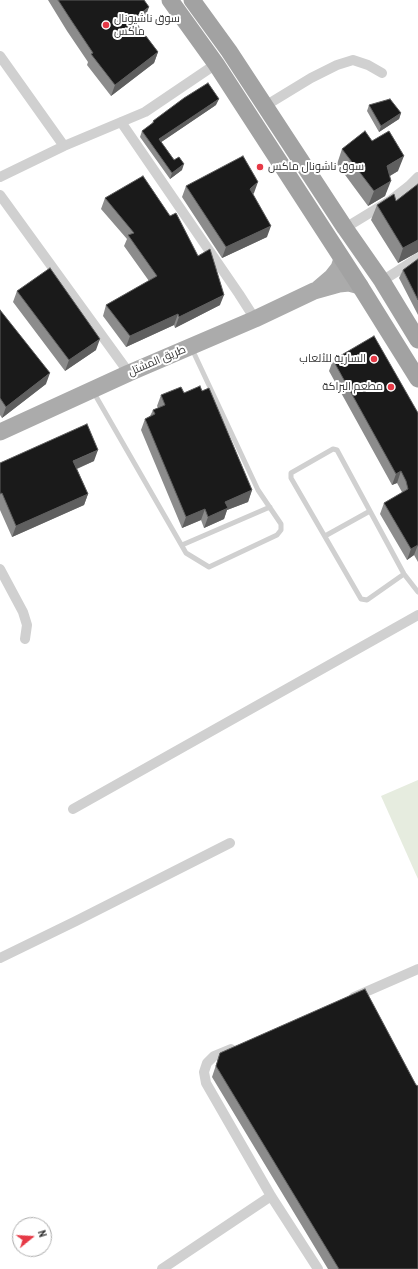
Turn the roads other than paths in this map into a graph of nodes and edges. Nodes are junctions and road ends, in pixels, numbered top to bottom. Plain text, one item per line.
1 (170, 0) edge
2 (192, 0) edge
3 (0, 56) edge
4 (216, 64) junction
5 (382, 73) dead end
6 (265, 106) junction
7 (121, 122) junction
8 (64, 146) junction
9 (0, 177) edge
10 (418, 177) edge
11 (0, 195) edge
12 (345, 228) junction
13 (418, 258) edge
14 (342, 259) junction
15 (382, 280) junction
16 (360, 286) junction
17 (314, 292) junction
18 (255, 319) junction
19 (418, 340) edge
20 (191, 346) junction
21 (128, 373) junction
22 (418, 379) edge
23 (92, 390) junction
24 (0, 432) edge
25 (270, 507) junction
26 (370, 511) junction
27 (325, 536) junction
28 (182, 546) junction
29 (0, 569) edge
30 (404, 574) junction
31 (418, 592) edge
32 (418, 616) edge
33 (25, 640) dead end
34 (73, 808) dead end
35 (230, 843) dead end
36 (0, 958) edge
37 (418, 970) edge
38 (342, 1002) edge
39 (242, 1044) edge
40 (271, 1196) junction
41 (162, 1269) edge
42 (318, 1269) edge

1 - 4 highway
2 - 6 highway
3 - 8 street
4 - 7 street
4 - 14 highway
5 - 6 street
6 - 12 highway
7 - 8 street
7 - 18 street
8 - 9 street
10 - 12 street
11 - 21 street
12 - 15 highway
13 - 15 street
14 - 16 highway
14 - 17 main road, طريق المشتل
15 - 19 highway
16 - 17 main road, طريق المشتل
16 - 22 highway
17 - 18 main road, طريق المشتل
18 - 20 main road, طريق المشتل
20 - 21 main road, طريق المشتل
20 - 25 lane
21 - 23 main road, طريق المشتل
23 - 24 main road, طريق المشتل
23 - 28 lane
25 - 28 lane
25 - 28 lane
26 - 27 lane
26 - 27 lane
26 - 30 lane
27 - 30 lane
29 - 33 street
30 - 31 lane
32 - 34 street
35 - 36 street
37 - 38 street
39 - 40 street
40 - 41 street
40 - 42 street

